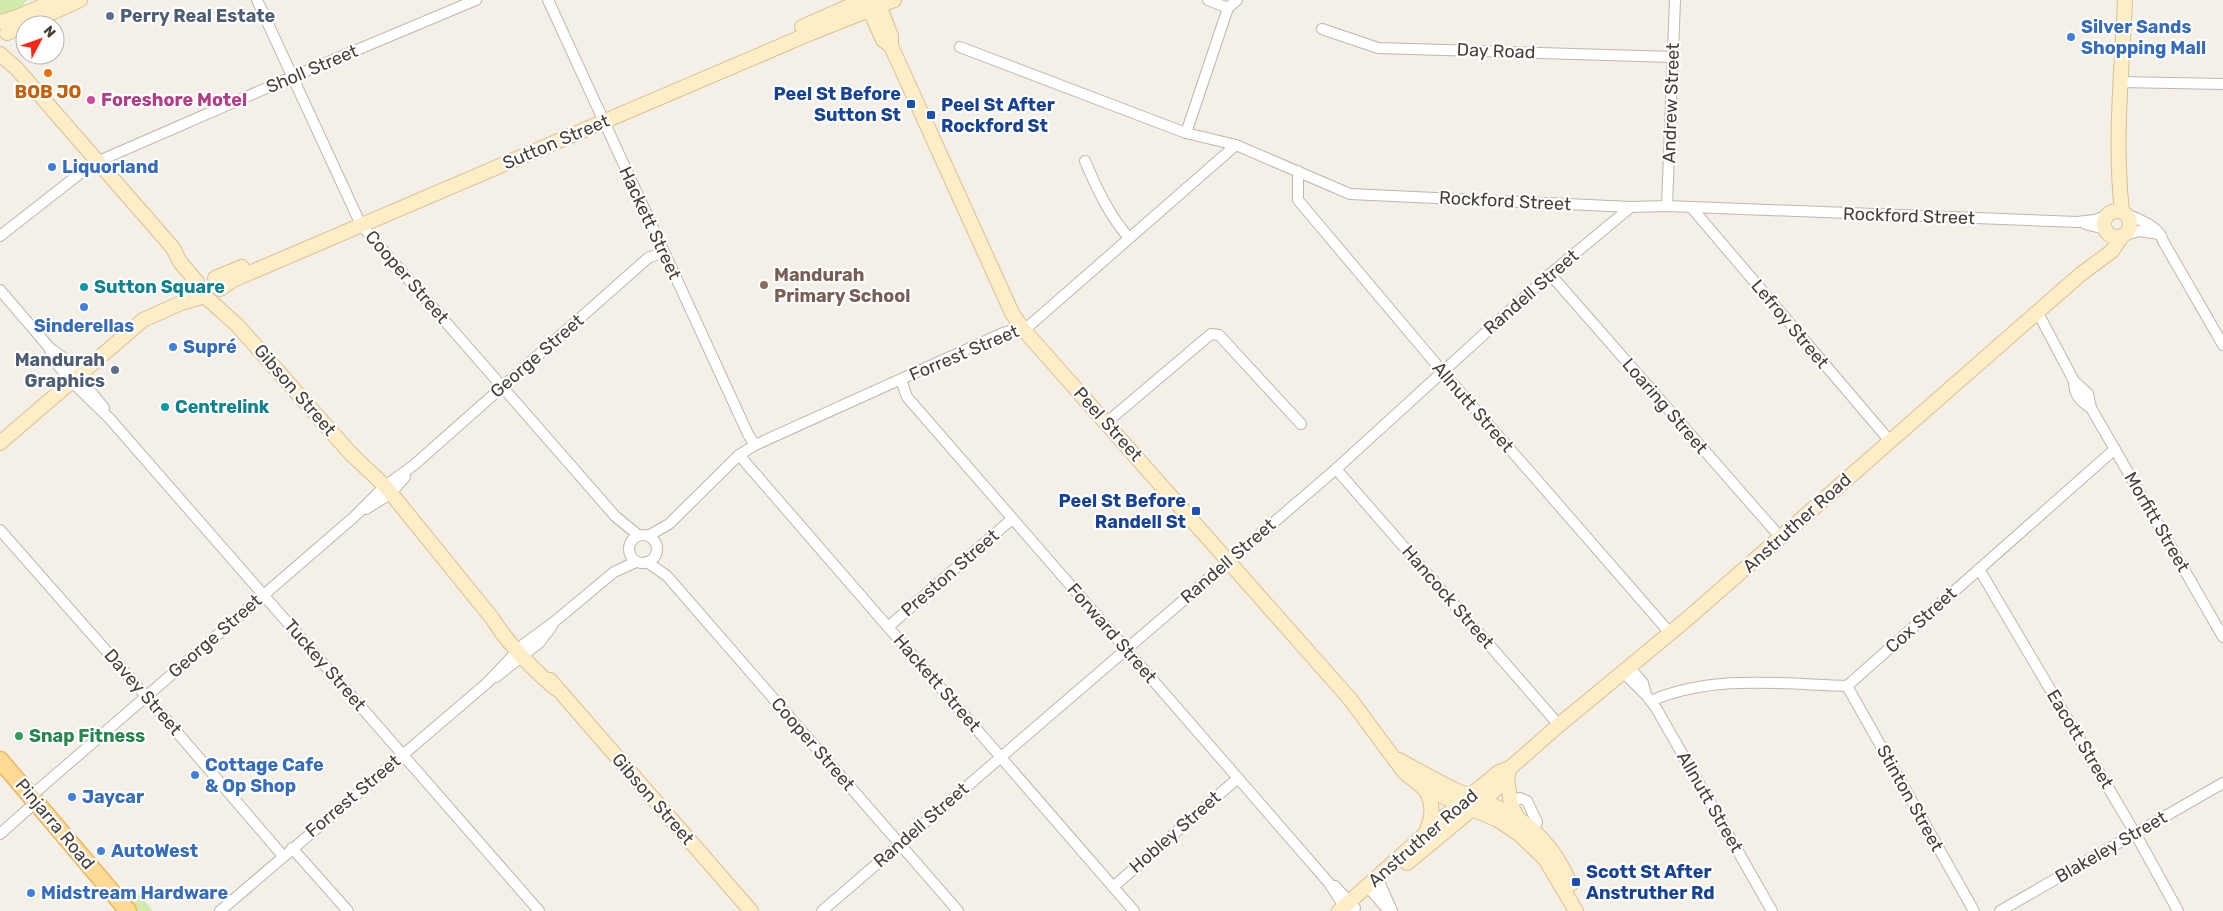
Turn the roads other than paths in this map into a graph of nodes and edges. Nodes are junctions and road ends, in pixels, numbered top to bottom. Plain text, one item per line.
1 (57, 0) edge
2 (80, 0) edge
3 (256, 0) edge
4 (476, 0) edge
5 (548, 0) edge
6 (894, 0) edge
7 (1208, 0) edge
8 (1237, 0) edge
9 (1675, 0) edge
10 (2125, 0) edge
11 (871, 3) edge
12 (1228, 8) junction
13 (1322, 29) dead end
14 (2, 33) edge
15 (960, 47) dead end
16 (0, 54) edge
17 (1673, 57) junction
18 (17, 69) junction
19 (292, 77) junction
20 (2120, 82) junction
21 (2223, 84) edge
22 (602, 119) junction
23 (1186, 133) junction
24 (1236, 145) junction
25 (1085, 160) dead end
26 (98, 162) junction
27 (1298, 171) junction
28 (1667, 206) junction
29 (1631, 207) junction
30 (1691, 207) junction
31 (2117, 213) junction
32 (360, 222) junction
33 (2077, 222) junction
34 (2106, 231) junction
35 (2161, 234) junction
36 (2124, 235) junction
37 (0, 236) edge
38 (1130, 238) junction
39 (663, 252) junction
40 (1550, 274) junction
41 (2081, 274) junction
42 (208, 287) junction
43 (0, 290) edge
44 (2038, 313) junction
45 (1022, 328) junction
46 (2223, 345) edge
47 (1442, 371) junction
48 (72, 375) junction
49 (901, 380) junction
50 (502, 387) junction
51 (1107, 422) junction
52 (1301, 424) dead end
53 (0, 432) edge
54 (1889, 440) junction
55 (0, 443) edge
56 (755, 445) junction
57 (2115, 449) junction
58 (739, 455) junction
59 (1336, 469) junction
60 (384, 493) junction
61 (615, 516) junction
62 (1012, 519) junction
63 (669, 524) junction
64 (0, 530) edge
65 (643, 535) junction
66 (1780, 538) junction
67 (629, 546) junction
68 (657, 548) junction
69 (1229, 561) junction
70 (636, 562) junction
71 (647, 562) junction
72 (1979, 569) junction
73 (614, 572) junction
74 (667, 576) junction
75 (264, 594) junction
76 (888, 627) junction
77 (1670, 633) junction
78 (2223, 637) edge
79 (1127, 649) junction
80 (523, 650) junction
81 (1627, 670) junction
82 (1847, 686) junction
83 (146, 696) junction
84 (1651, 701) junction
85 (1558, 725) junction
86 (402, 754) junction
87 (1001, 756) junction
88 (1394, 757) junction
89 (0, 760) edge
90 (1508, 773) junction
91 (0, 776) edge
92 (1238, 778) junction
93 (2223, 783) edge
94 (1425, 789) junction
95 (1477, 798) junction
96 (1514, 802) dead end
97 (32, 803) junction
98 (1466, 807) junction
99 (1517, 817) junction
100 (1534, 830) junction
101 (0, 834) edge
102 (2136, 834) junction
103 (1424, 835) junction
104 (900, 844) junction
105 (292, 848) junction
106 (283, 856) junction
107 (1375, 885) junction
108 (1113, 887) junction
109 (1347, 908) edge
110 (115, 911) edge
111 (128, 911) edge
112 (220, 911) edge
113 (348, 911) edge
114 (539, 911) edge
115 (751, 911) edge
116 (822, 911) edge
117 (958, 911) edge
118 (1134, 911) edge
119 (1390, 911) edge
120 (1576, 911) edge
121 (1585, 911) edge
122 (1772, 911) edge
123 (1974, 911) edge
124 (2000, 911) edge
125 (2178, 911) edge

1 - 14 main road
2 - 14 main road
3 - 19 street, Cooper Street
4 - 19 street, Sholl Street
5 - 22 street, Hackett Street
6 - 11 main road, Sutton Street
7 - 12 street
8 - 12 street
9 - 17 street, Andrew Street
10 - 20 main road
11 - 22 main road, Sutton Street
11 - 45 main road, Peel Street
12 - 23 street
13 - 17 street, Day Road
14 - 18 main road, Gibson Street
15 - 23 street, Rockford Street
16 - 18 main road, Gibson Street
17 - 28 street, Andrew Street
18 - 26 main road, Gibson Street
19 - 26 street, Sholl Street
19 - 32 street, Cooper Street
20 - 21 street
20 - 31 main road
22 - 32 main road, Sutton Street
22 - 39 street, Hackett Street
23 - 24 street, Rockford Street
24 - 27 street, Rockford Street
24 - 38 street, Forrest Street
25 - 38 street
26 - 37 street, Sholl Street
26 - 42 main road, Gibson Street
27 - 29 street, Rockford Street
27 - 47 street, Allnutt Street
28 - 29 street, Rockford Street
28 - 30 street, Rockford Street
29 - 40 street, Randell Street
30 - 33 street, Rockford Street
30 - 54 street, Lefroy Street
31 - 33 street, Rockford Street
31 - 34 main road
31 - 35 street
31 - 36 main road
32 - 42 main road, Sutton Street
32 - 50 street, Cooper Street
33 - 34 street, Rockford Street
34 - 36 main road
34 - 41 main road, Anstruther Road
35 - 36 street
35 - 46 street
36 - 41 main road, Anstruther Road
38 - 45 street, Forrest Street
39 - 50 street, George Street
39 - 56 street, Hackett Street
40 - 47 street, Randell Street
40 - 66 street, Loaring Street
41 - 44 main road, Anstruther Road
42 - 48 main road, Sutton Street
42 - 60 main road, Gibson Street
43 - 48 street, Tuckey Street
44 - 54 main road, Anstruther Road
44 - 57 street, Morfitt Street
45 - 49 street, Forrest Street
45 - 51 main road, Peel Street
47 - 59 street, Randell Street
47 - 77 street, Allnutt Street
48 - 53 main road, Sutton Street
48 - 55 main road, Sutton Street
48 - 75 street, Tuckey Street
49 - 56 street, Forrest Street
49 - 62 street, Forward Street
50 - 60 street, George Street
50 - 61 street, Cooper Street
51 - 52 street
51 - 69 main road, Peel Street
54 - 66 main road, Anstruther Road
56 - 58 street, Forrest Street
57 - 72 street, Cox Street
57 - 78 street, Morfitt Street
58 - 63 street, Forrest Street
58 - 76 street, Hackett Street
59 - 69 street, Randell Street
59 - 85 street, Hancock Street
60 - 75 street, George Street
60 - 80 main road, Gibson Street
61 - 65 street, Cooper Street
61 - 67 street, Cooper Street
62 - 76 street, Preston Street
62 - 79 street, Forward Street
63 - 65 street, Forrest Street
63 - 68 street, Forrest Street
64 - 83 street, Davey Street
65 - 67 street
65 - 68 street
66 - 77 main road, Anstruther Road
67 - 70 street
67 - 73 street, Forrest Street
68 - 71 street
68 - 74 street, Cooper Street
69 - 79 street, Randell Street
69 - 88 main road, Peel Street
70 - 71 street
70 - 73 street, Forrest Street
71 - 74 street, Cooper Street
72 - 82 street, Cox Street
72 - 102 street, Eacott Street
73 - 80 street, Forrest Street
74 - 104 street, Cooper Street
75 - 83 street, George Street
75 - 86 street, Tuckey Street
76 - 87 street, Hackett Street
77 - 81 main road, Anstruther Road
79 - 87 street, Randell Street
79 - 92 street, Forward Street
80 - 86 street, Forrest Street
80 - 115 main road, Gibson Street
81 - 84 street, Allnutt Street
81 - 85 main road, Anstruther Road
82 - 84 street
82 - 123 street, Stinton Street
83 - 97 street, George Street
83 - 106 street, Davey Street
84 - 122 street, Allnutt Street
85 - 90 main road, Anstruther Road
86 - 105 street, Forrest Street
86 - 114 street, Tuckey Street
87 - 104 street, Randell Street
87 - 108 street, Hackett Street
88 - 94 main road, Peel Street
88 - 95 main road, Peel Street
89 - 97 main road, Pinjarra Road
90 - 95 main road, Anstruther Road
90 - 99 main road
91 - 97 main road, Pinjarra Road
92 - 108 street, Hobley Street
92 - 109 street, Forward Street
93 - 102 street, Blakeley Street
94 - 98 main road, Peel Street
94 - 103 main road
95 - 98 main road, Anstruther Road
95 - 99 main road, Peel Street
96 - 100 street
97 - 101 street, George Street
97 - 110 main road, Pinjarra Road
97 - 111 main road, Pinjarra Road
98 - 103 main road, Anstruther Road
98 - 107 main road, Anstruther Road
98 - 120 main road, Peel Street
99 - 100 main road, Peel Street
100 - 121 main road, Peel Street
102 - 124 street, Blakeley Street
102 - 125 street, Eacott Street
103 - 107 main road, Anstruther Road
104 - 116 street, Randell Street
104 - 117 street, Cooper Street
105 - 106 street, Forrest Street
105 - 113 street
106 - 112 street, Forrest Street
107 - 109 main road, Anstruther Road
107 - 119 street
108 - 118 street, Hackett Street

